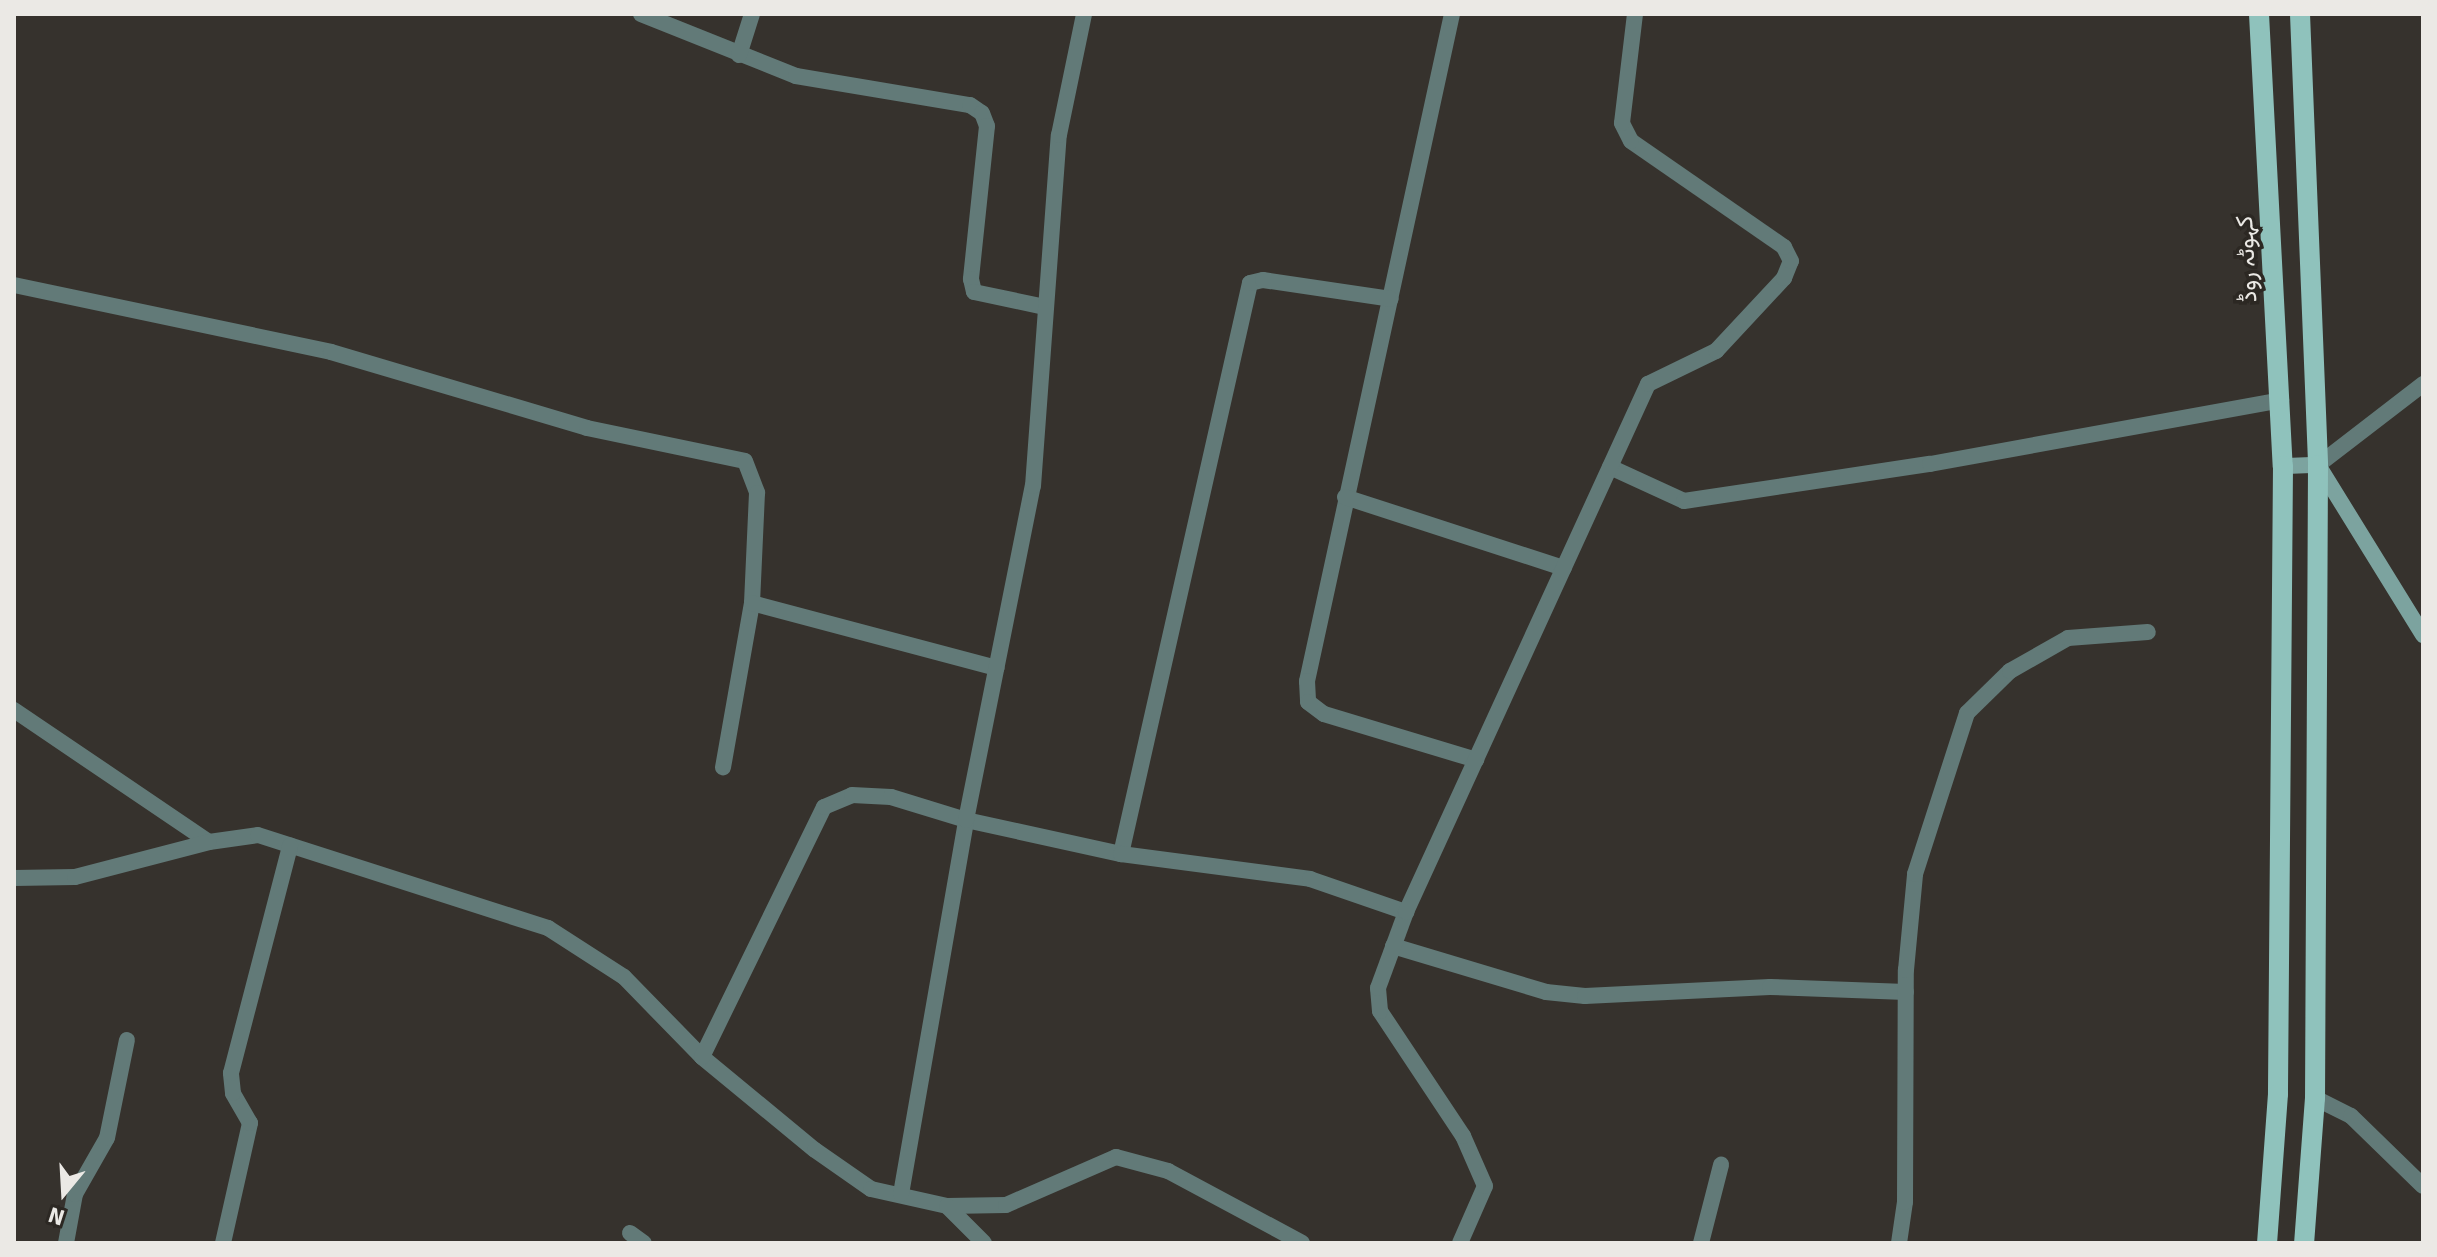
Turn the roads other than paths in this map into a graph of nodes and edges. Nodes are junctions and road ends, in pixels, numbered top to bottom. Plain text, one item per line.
1 (641, 14) edge
2 (752, 14) edge
3 (1084, 14) edge
4 (1452, 14) edge
5 (1635, 14) edge
6 (2259, 14) edge
7 (2300, 14) edge
8 (739, 55) junction
9 (14, 285) edge
10 (1391, 299) junction
11 (1045, 307) junction
12 (2423, 384) edge
13 (2281, 400) junction
14 (2318, 465) junction
15 (2283, 466) junction
16 (1610, 467) junction
17 (1345, 497) junction
18 (1564, 568) junction
19 (752, 603) junction
20 (2148, 632) dead end
21 (2423, 635) edge
22 (997, 668) junction
23 (14, 710) edge
24 (1476, 760) junction
25 (723, 767) dead end
26 (966, 820) junction
27 (209, 842) junction
28 (290, 846) junction
29 (1121, 854) junction
30 (14, 878) edge
31 (1406, 912) junction
32 (1393, 946) junction
33 (1906, 992) junction
34 (127, 1040) dead end
35 (702, 1057) junction
36 (2315, 1098) junction
37 (1721, 1165) dead end
38 (2423, 1186) edge
39 (901, 1194) junction
40 (947, 1206) junction
41 (630, 1233) dead end
42 (66, 1243) edge
43 (223, 1243) edge
44 (644, 1243) edge
45 (984, 1243) edge
46 (1302, 1243) edge
47 (1460, 1243) edge
48 (1701, 1243) edge
49 (1899, 1243) edge
50 (2267, 1243) edge
51 (2304, 1243) edge

1 - 8 street
2 - 8 street
3 - 11 street
4 - 10 street
5 - 16 street
6 - 13 main road, کہوٹہ روڈ
7 - 14 main road
8 - 11 street
9 - 19 street
10 - 17 street
10 - 29 street
11 - 22 street
12 - 14 street
13 - 15 main road, کہوٹہ روڈ
13 - 16 street
14 - 15 main road
14 - 21 main road
14 - 36 main road
15 - 50 main road, کہوٹہ روڈ
16 - 18 street
17 - 18 street
17 - 24 street
18 - 24 street
19 - 22 street
19 - 25 street
20 - 33 street
22 - 26 street
23 - 27 street
24 - 31 street
26 - 29 street
26 - 35 street
26 - 39 street
27 - 28 street
27 - 30 street
28 - 35 street
28 - 43 street
29 - 31 street
31 - 32 street
32 - 33 street
32 - 47 street
33 - 49 street
34 - 42 street
35 - 39 street
36 - 38 street
36 - 51 main road
37 - 48 street
39 - 40 street
40 - 45 street
40 - 46 street
41 - 44 street

